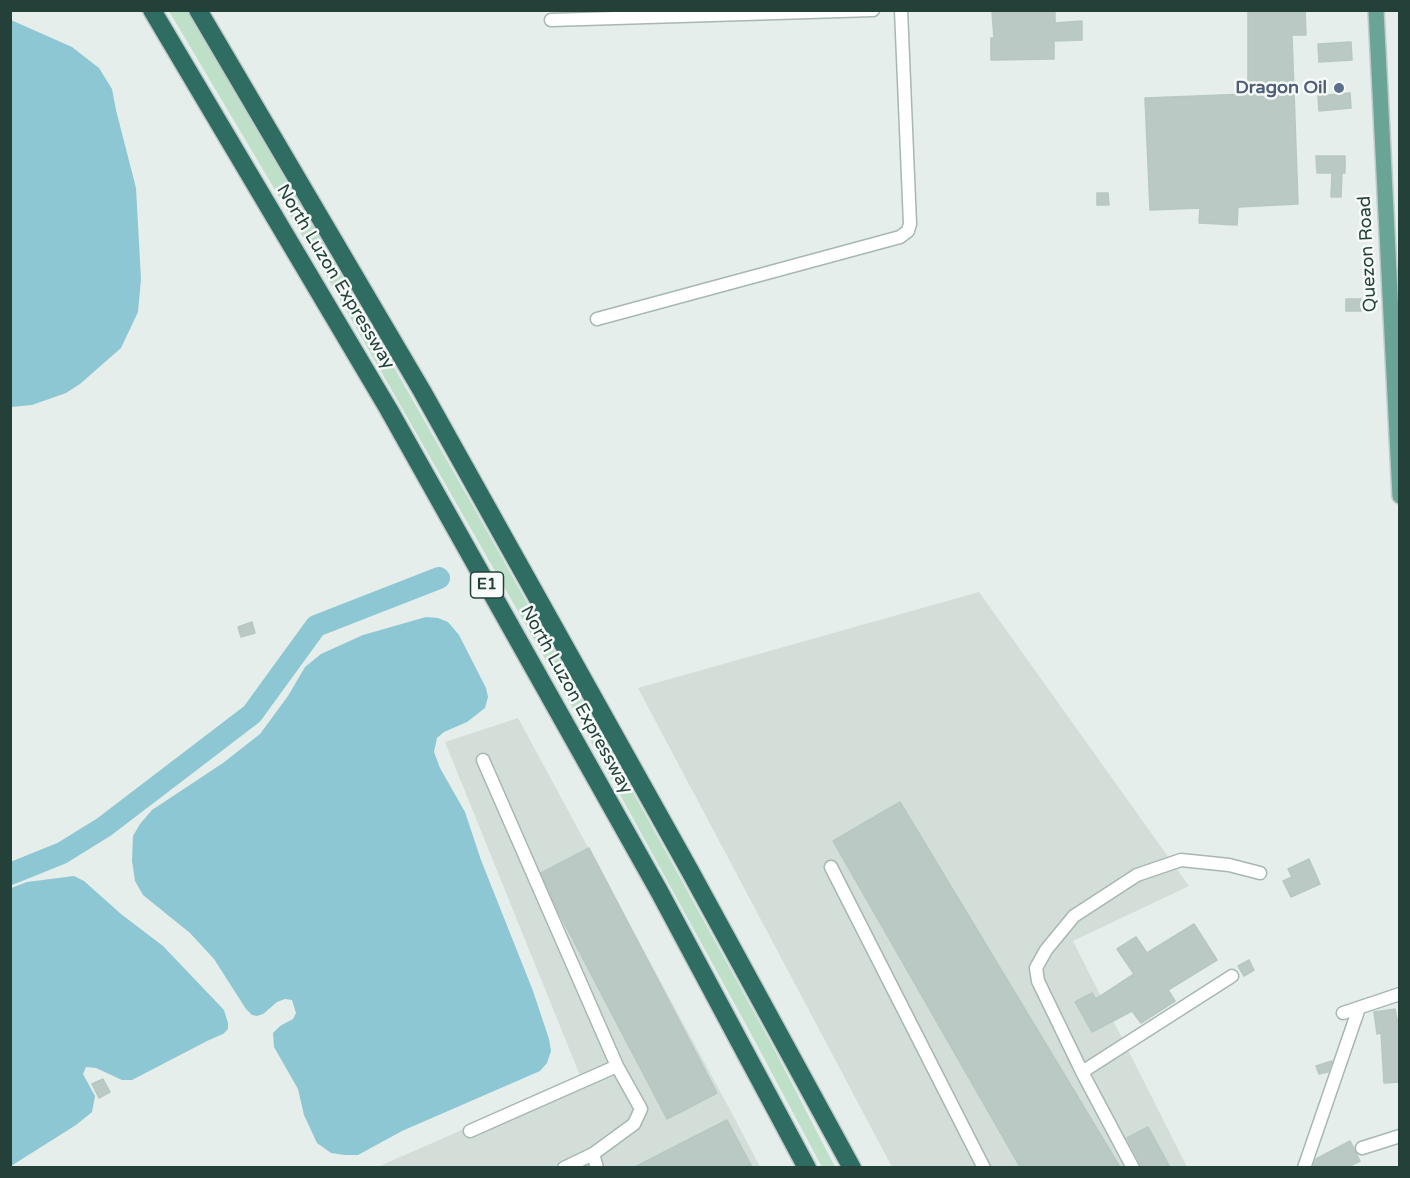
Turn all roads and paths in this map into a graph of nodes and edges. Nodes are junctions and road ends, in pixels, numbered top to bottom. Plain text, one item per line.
1 (152, 10) edge
2 (198, 10) edge
3 (873, 10) edge
4 (901, 10) edge
5 (1376, 10) edge
6 (551, 20) dead end
7 (597, 319) dead end
8 (1397, 398) edge
9 (1398, 429) edge
10 (1400, 496) edge
11 (483, 760) dead end
12 (831, 867) dead end
13 (1260, 873) dead end
14 (1232, 976) dead end
15 (1400, 994) edge
16 (1359, 1008) junction
17 (1343, 1013) dead end
18 (617, 1066) junction
19 (1082, 1072) junction
20 (470, 1131) dead end
21 (1400, 1136) edge
22 (1362, 1148) dead end
23 (593, 1154) junction
24 (564, 1167) edge
25 (597, 1167) edge
26 (807, 1167) edge
27 (852, 1167) edge
28 (984, 1167) edge
29 (1133, 1167) edge
30 (1304, 1167) edge

1 - 26 highway, North Luzon Expressway / E1
2 - 27 highway, North Luzon Expressway / E1
3 - 6 lane
4 - 7 lane
5 - 8 main road, Quezon Road
8 - 9 main road, Quezon Road
9 - 10 main road, Quezon Road
11 - 18 lane
12 - 28 lane
13 - 19 lane
14 - 19 lane
15 - 16 lane
16 - 17 lane
16 - 30 lane
18 - 20 lane
18 - 23 lane
19 - 29 lane
21 - 22 lane
23 - 24 lane
23 - 25 lane

